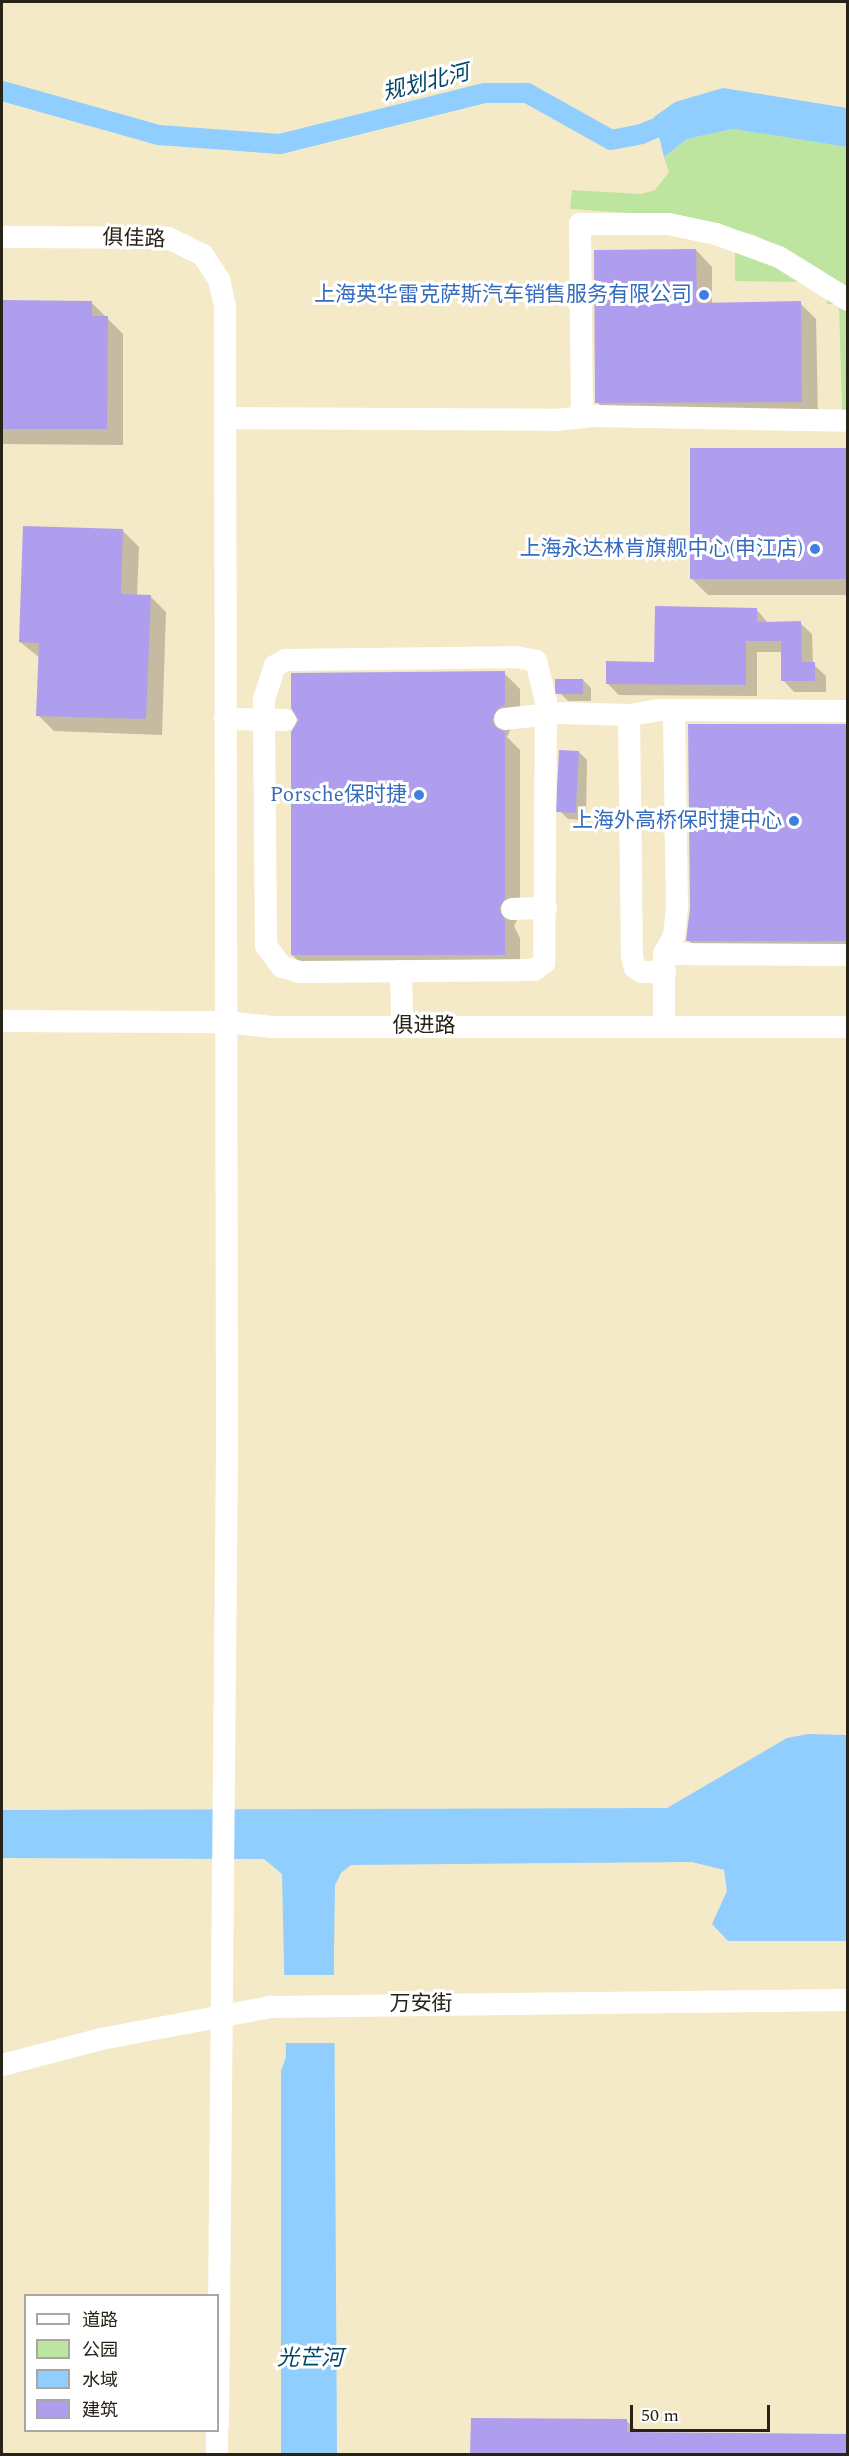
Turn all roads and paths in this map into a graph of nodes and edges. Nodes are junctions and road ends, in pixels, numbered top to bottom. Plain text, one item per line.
1 (2, 237) edge
2 (848, 300) edge
3 (582, 417) junction
4 (227, 418) junction
5 (848, 421) edge
6 (674, 710) junction
7 (848, 711) edge
8 (628, 715) junction
9 (545, 716) junction
10 (225, 719) junction
11 (505, 719) dead end
12 (275, 720) junction
13 (546, 908) junction
14 (512, 909) dead end
15 (848, 955) edge
16 (664, 963) junction
17 (401, 971) junction
18 (402, 1016) dead end
19 (2, 1022) edge
20 (225, 1022) junction
21 (664, 1027) junction
22 (848, 1027) edge
23 (848, 2000) edge
24 (223, 2016) junction
25 (2, 2065) edge
26 (219, 2343) edge
27 (218, 2432) edge
28 (217, 2454) edge

1 - 4 street, 俱佳路
2 - 3 street
3 - 4 street
3 - 5 street
4 - 10 street, 俱佳路
6 - 7 street
6 - 8 street
6 - 16 street
8 - 9 street
8 - 16 street
9 - 11 street
9 - 12 street
9 - 13 street
10 - 12 street
10 - 20 street, 俱佳路
12 - 17 street
13 - 14 street
13 - 17 street
15 - 16 street
16 - 21 street
17 - 18 street
19 - 20 street, 俱进路
20 - 21 street, 俱进路
20 - 24 street, 俱佳路
21 - 22 street, 俱进路
23 - 24 street, 万安街
24 - 25 street, 万安街
24 - 26 street, 俱佳路
27 - 28 street

